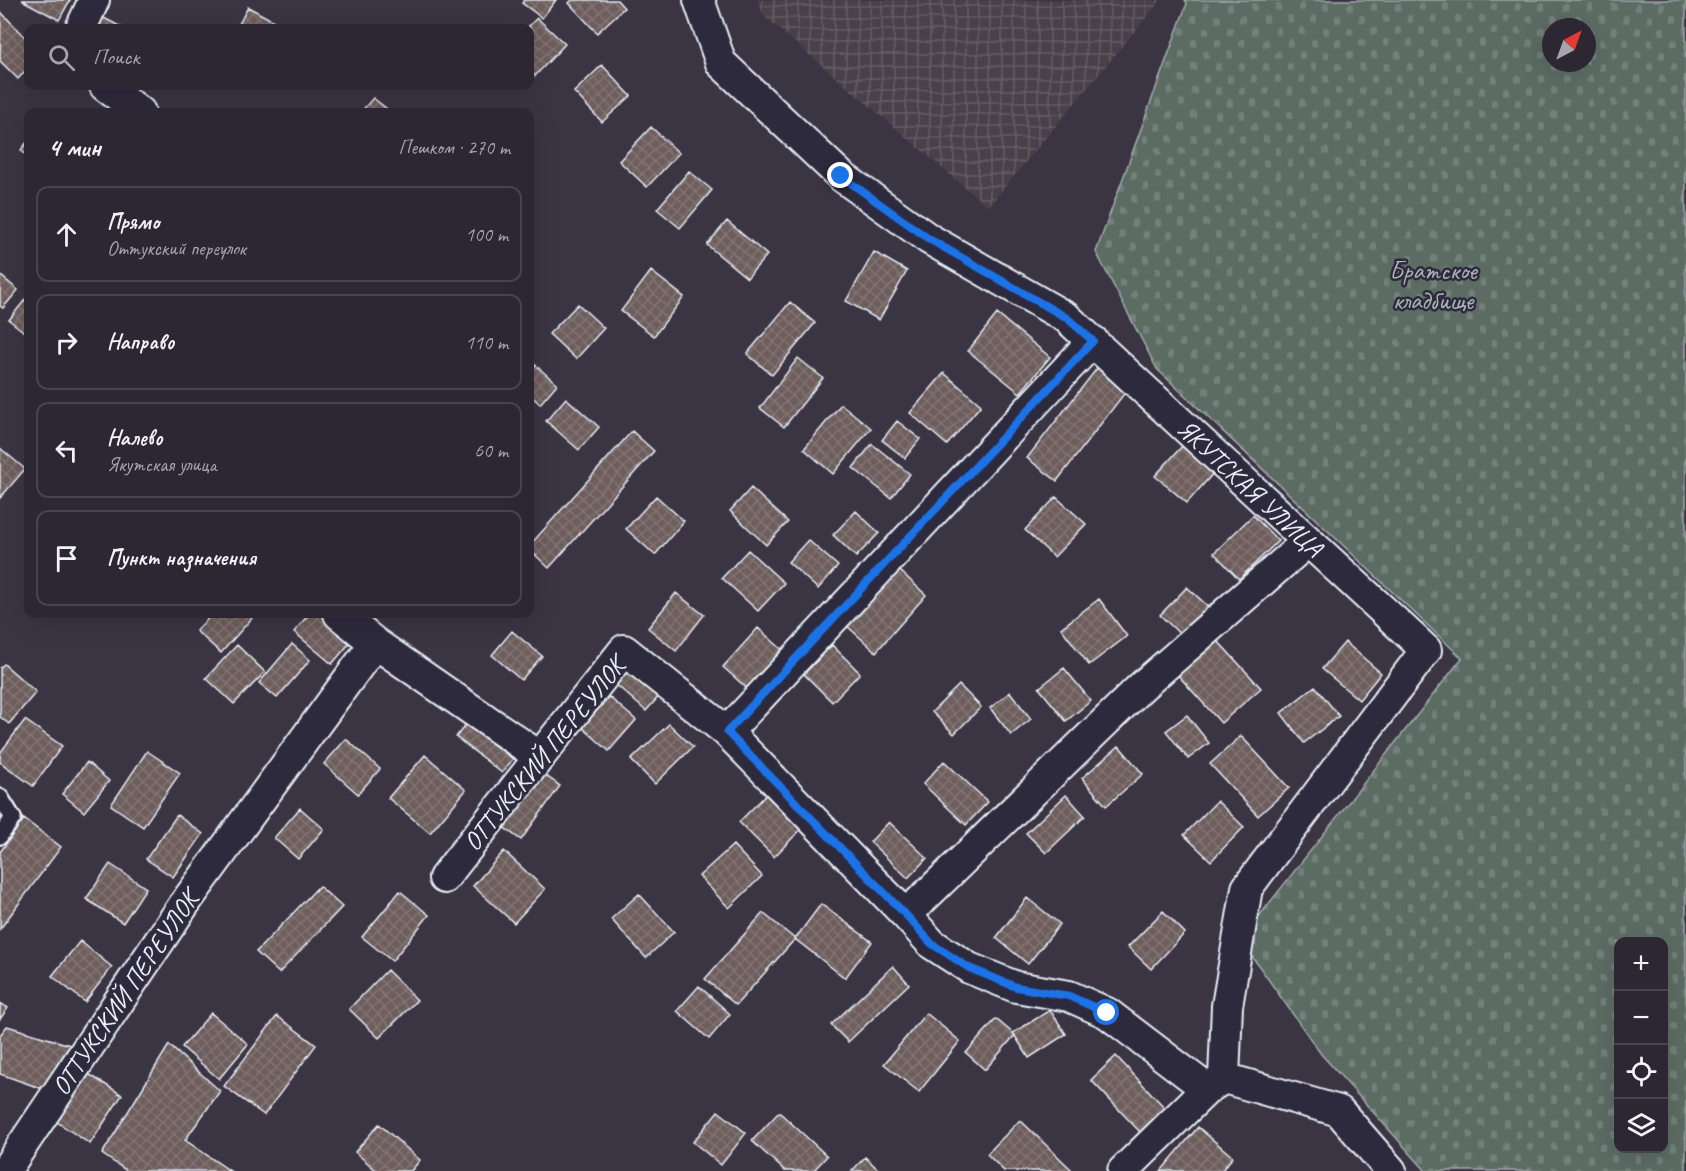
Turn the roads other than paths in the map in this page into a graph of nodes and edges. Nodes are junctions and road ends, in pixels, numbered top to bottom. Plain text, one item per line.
1 (94, 0) edge
2 (699, 0) edge
3 (83, 24) edge
4 (110, 90) edge
5 (135, 108) edge
6 (1093, 341) junction
7 (1308, 541) junction
8 (344, 618) edge
9 (375, 643) junction
10 (727, 732) junction
11 (540, 757) junction
12 (0, 796) edge
13 (0, 836) edge
14 (444, 878) dead end
15 (906, 915) junction
16 (1216, 1083) junction
17 (5, 1171) edge
18 (1123, 1171) edge
19 (1390, 1171) edge

1 - 3 street
2 - 6 street, ЯКУТСКАЯ УЛИЦА
4 - 5 street
6 - 7 street, ЯКУТСКАЯ УЛИЦА
6 - 10 street
7 - 15 street
7 - 16 street, ЯКУТСКАЯ УЛИЦА
8 - 9 street
9 - 11 street
9 - 17 street, ОТТУКСКИЙ ПЕРЕУЛОК
10 - 11 street, ОТТУКСКИЙ ПЕРЕУЛОК
10 - 15 street, ОТТУКСКИЙ ПЕРЕУЛОК
11 - 14 street, ОТТУКСКИЙ ПЕРЕУЛОК
12 - 13 lane
15 - 16 street, ОТТУКСКИЙ ПЕРЕУЛОК
16 - 18 street
16 - 19 street

